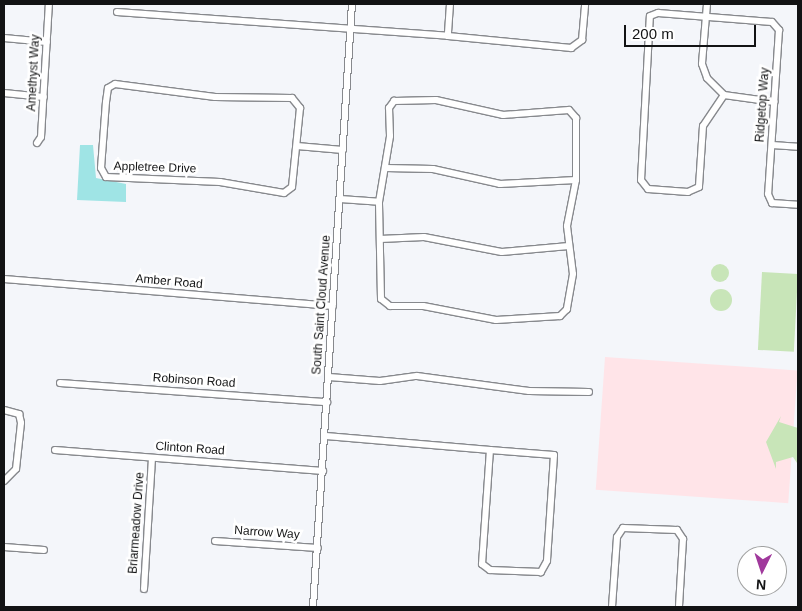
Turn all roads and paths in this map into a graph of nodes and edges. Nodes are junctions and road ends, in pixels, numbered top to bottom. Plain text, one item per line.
1 (49, 4) edge
2 (352, 4) edge
3 (450, 4) edge
4 (585, 4) edge
5 (707, 4) edge
6 (117, 12) dead end
7 (706, 17) junction
8 (350, 28) junction
9 (448, 36) junction
10 (4, 38) edge
11 (47, 42) junction
12 (4, 94) edge
13 (724, 95) junction
14 (44, 96) junction
15 (775, 102) junction
16 (36, 143) dead end
17 (772, 145) junction
18 (297, 146) junction
19 (798, 147) edge
20 (343, 150) junction
21 (386, 168) junction
22 (576, 180) junction
23 (340, 199) junction
24 (379, 202) junction
25 (798, 205) edge
26 (380, 239) junction
27 (569, 246) junction
28 (4, 280) edge
29 (333, 306) junction
30 (329, 377) junction
31 (60, 382) dead end
32 (589, 392) dead end
33 (327, 402) junction
34 (4, 410) edge
35 (326, 436) junction
36 (55, 450) dead end
37 (490, 450) junction
38 (152, 458) junction
39 (323, 471) junction
40 (4, 481) edge
41 (215, 541) dead end
42 (4, 547) edge
43 (318, 548) junction
44 (44, 550) dead end
45 (144, 589) dead end
46 (313, 607) edge
47 (612, 607) edge
48 (679, 607) edge

1 - 11 street, Amethyst Way
2 - 8 street, South Saint Cloud Avenue
3 - 9 street
4 - 9 street
5 - 7 street
6 - 8 street
7 - 13 street
7 - 13 street, Ridgetop Way
7 - 15 street, Ridgetop Way
8 - 9 street
8 - 20 street, South Saint Cloud Avenue
10 - 11 street
11 - 14 street, Amethyst Way
12 - 14 street
13 - 15 street
14 - 16 street, Amethyst Way
15 - 17 street, Ridgetop Way
17 - 19 street
17 - 25 street, Ridgetop Way
18 - 18 street, Appletree Drive
18 - 20 street
20 - 23 street, South Saint Cloud Avenue
21 - 22 street
21 - 22 street
21 - 24 street
22 - 27 street
23 - 24 street
23 - 29 street, South Saint Cloud Avenue
24 - 26 street
26 - 27 street
26 - 27 street
28 - 29 street, Amber Road
29 - 30 street, South Saint Cloud Avenue
30 - 32 street
30 - 33 street, South Saint Cloud Avenue
31 - 33 street, Robinson Road
33 - 35 street, South Saint Cloud Avenue
34 - 40 street
35 - 37 street
35 - 39 street, South Saint Cloud Avenue
36 - 38 street, Clinton Road
37 - 37 street
38 - 39 street, Clinton Road
38 - 45 street, Briarmeadow Drive
39 - 43 street, South Saint Cloud Avenue
41 - 43 street, Narrow Way
42 - 44 street
43 - 46 street, South Saint Cloud Avenue
47 - 48 street

